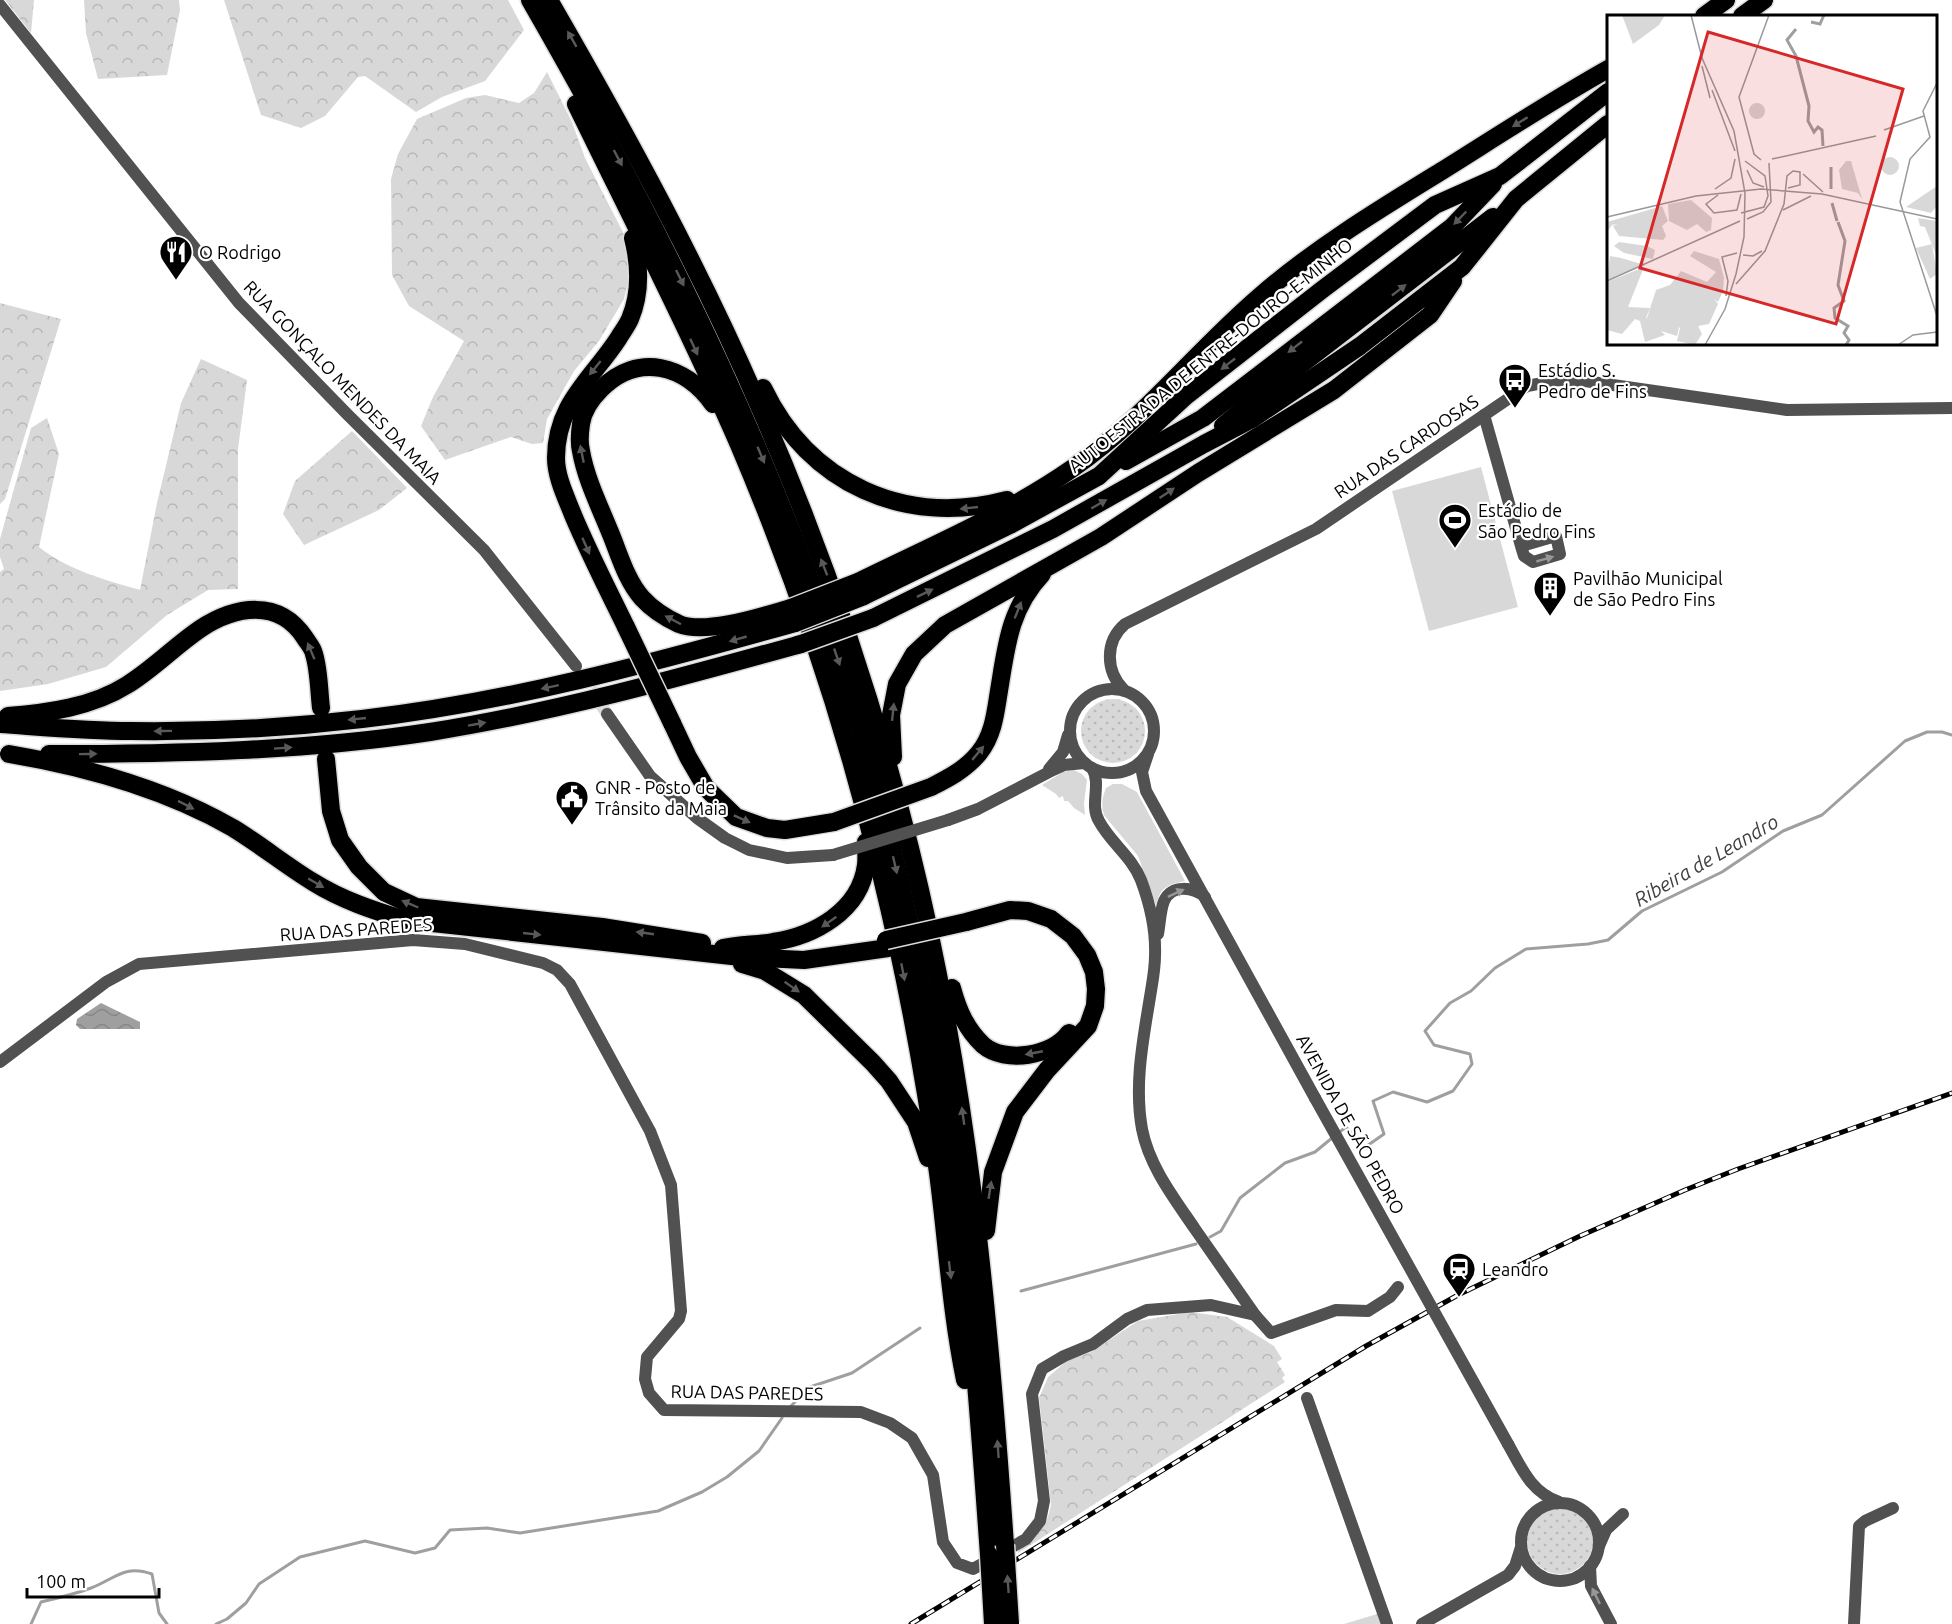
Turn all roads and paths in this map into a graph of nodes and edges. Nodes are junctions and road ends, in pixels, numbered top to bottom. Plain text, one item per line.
1 (549, 0) edge
2 (1726, 0) edge
3 (1764, 0) edge
4 (0, 5) edge
5 (534, 8) edge
6 (1705, 15) edge
7 (1743, 15) edge
8 (1607, 70) edge
9 (1607, 93) edge
10 (1607, 125) edge
11 (1500, 176) junction
12 (1516, 199) junction
13 (622, 200) junction
14 (1462, 267) junction
15 (726, 333) junction
16 (1952, 408) edge
17 (1484, 415) junction
18 (738, 444) junction
19 (1204, 444) junction
20 (1098, 476) junction
21 (1045, 486) junction
22 (1521, 546) dead end
23 (1050, 566) junction
24 (861, 589) junction
25 (793, 616) junction
26 (576, 666) tunnel mouth
27 (1111, 667) junction
28 (1124, 690) junction
29 (1094, 692) junction
30 (321, 708) dead end
31 (607, 714) tunnel mouth
32 (0, 716) edge
33 (0, 724) edge
34 (1070, 729) junction
35 (4, 753) edge
36 (1148, 754) junction
37 (326, 759) dead end
38 (1088, 766) junction
39 (1116, 773) junction
40 (1041, 775) junction
41 (1146, 791) junction
42 (896, 792) junction
43 (860, 793) junction
44 (1095, 793) junction
45 (1205, 897) junction
46 (967, 926) junction
47 (887, 944) junction
48 (723, 948) junction
49 (699, 953) junction
50 (934, 953) junction
51 (1155, 959) junction
52 (0, 1062) edge
53 (943, 1212) junction
54 (982, 1269) junction
55 (1398, 1287) dead end
56 (1256, 1315) junction
57 (1307, 1398) dead end
58 (982, 1464) junction
59 (1525, 1475) junction
60 (1563, 1503) junction
61 (1893, 1508) dead end
62 (1584, 1512) junction
63 (1530, 1516) junction
64 (1522, 1542) junction
65 (1598, 1549) junction
66 (1590, 1566) junction
67 (1539, 1574) junction
68 (1495, 1584) junction
69 (1005, 1624) edge
70 (1386, 1624) edge
71 (1422, 1624) edge
72 (1611, 1624) edge
73 (1854, 1624) edge

15 -> 1 highway
2 - 6 highway
3 - 7 highway
4 - 26 street, RUA GONÇALO MENDES DA MAIA
5 - 13 highway
5 -> 58 highway
8 -> 21 highway
9 - 11 highway, AUTOESTRADA DE ENTRE-DOURO-E-MINHO
10 - 12 highway
11 -> 20 highway
11 -> 20 highway, AUTOESTRADA DE ENTRE-DOURO-E-MINHO
12 - 14 highway
19 -> 12 highway
13 -> 18 highway
13 -> 23 highway, bridge
14 - 19 highway
23 -> 14 highway
21 -> 15 highway
42 -> 15 highway
16 - 17 street, RUA DAS CARDOSAS
17 - 22 street
17 - 27 street, RUA DAS CARDOSAS
25 -> 18 highway
18 - 43 highway
35 -> 19 highway, bridge
20 - 24 highway, AUTOESTRADA DE ENTRE-DOURO-E-MINHO
21 - 24 highway
42 -> 23 highway
24 - 25 highway, bridge
25 -> 33 highway
27 - 28 street
27 - 29 street, RUA DAS CARDOSAS
28 - 29 street
28 - 36 street
29 - 34 street
30 -> 32 highway
31 - 40 street, bridge
34 - 38 street
34 - 40 street
35 -> 49 highway
36 - 39 street
36 - 41 street, AVENIDA DE SÃO PEDRO
48 -> 37 highway
38 - 39 street
38 - 40 street
38 - 44 street
39 - 41 street, AVENIDA DE SÃO PEDRO
39 - 44 street
41 - 45 street, AVENIDA DE SÃO PEDRO
42 - 50 highway
43 -> 48 highway
43 -> 53 highway
44 - 51 street
51 -> 45 street
45 - 59 street, AVENIDA DE SÃO PEDRO, bridge
46 - 47 highway, bridge
46 -> 50 highway
54 -> 46 highway
47 - 48 highway
47 - 49 highway
49 -> 53 highway
54 -> 50 highway
51 - 56 street
52 - 56 street, RUA DAS PAREDES
53 -> 58 highway
69 -> 54 highway, bridge
55 - 56 street
57 - 70 street
58 - 69 highway, bridge
59 - 60 street, AVENIDA DE SÃO PEDRO
59 - 63 street, AVENIDA DE SÃO PEDRO
60 - 62 street
60 - 63 street
61 - 73 street
62 - 65 street
62 - 65 street
63 - 64 street
64 - 67 street
64 - 68 street
65 - 66 street
66 - 67 street
72 -> 66 street
67 - 68 street
68 - 71 street

